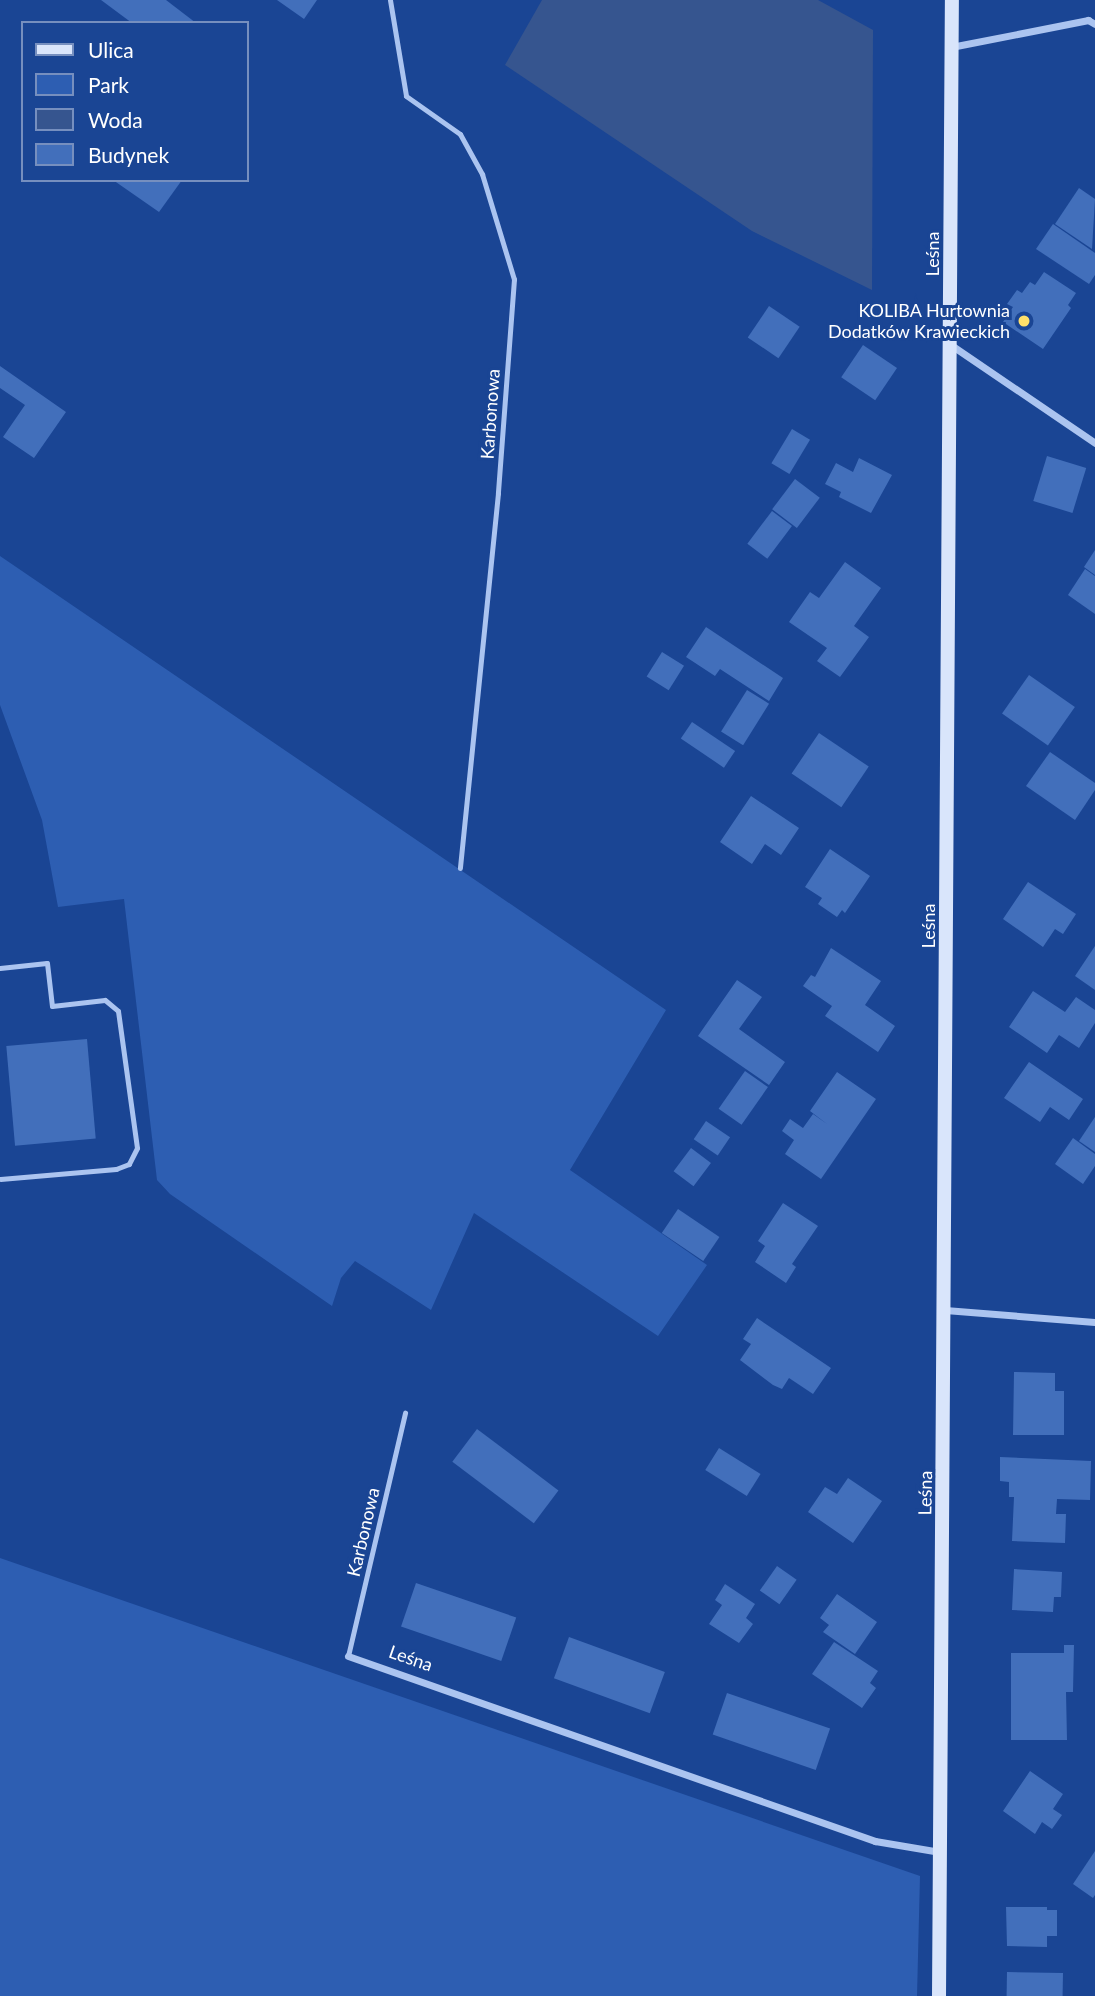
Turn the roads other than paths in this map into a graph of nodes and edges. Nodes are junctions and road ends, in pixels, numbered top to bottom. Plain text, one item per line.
1 (390, 0) edge
2 (952, 0) edge
3 (1095, 24) edge
4 (951, 47) junction
5 (951, 345) junction
6 (1095, 443) edge
7 (460, 868) dead end
8 (0, 968) edge
9 (0, 1179) edge
10 (946, 1310) junction
11 (1095, 1322) edge
12 (405, 1413) dead end
13 (348, 1656) joint
14 (941, 1852) junction
15 (939, 1996) edge

1 - 7 lane, Karbonowa
2 - 4 street, Leśna
3 - 4 street
4 - 5 street, Leśna
5 - 6 street
5 - 10 street, Leśna
8 - 9 lane
10 - 11 street
10 - 14 street, Leśna
12 - 13 lane, Karbonowa
13 - 14 street, Leśna
14 - 15 street, Leśna

